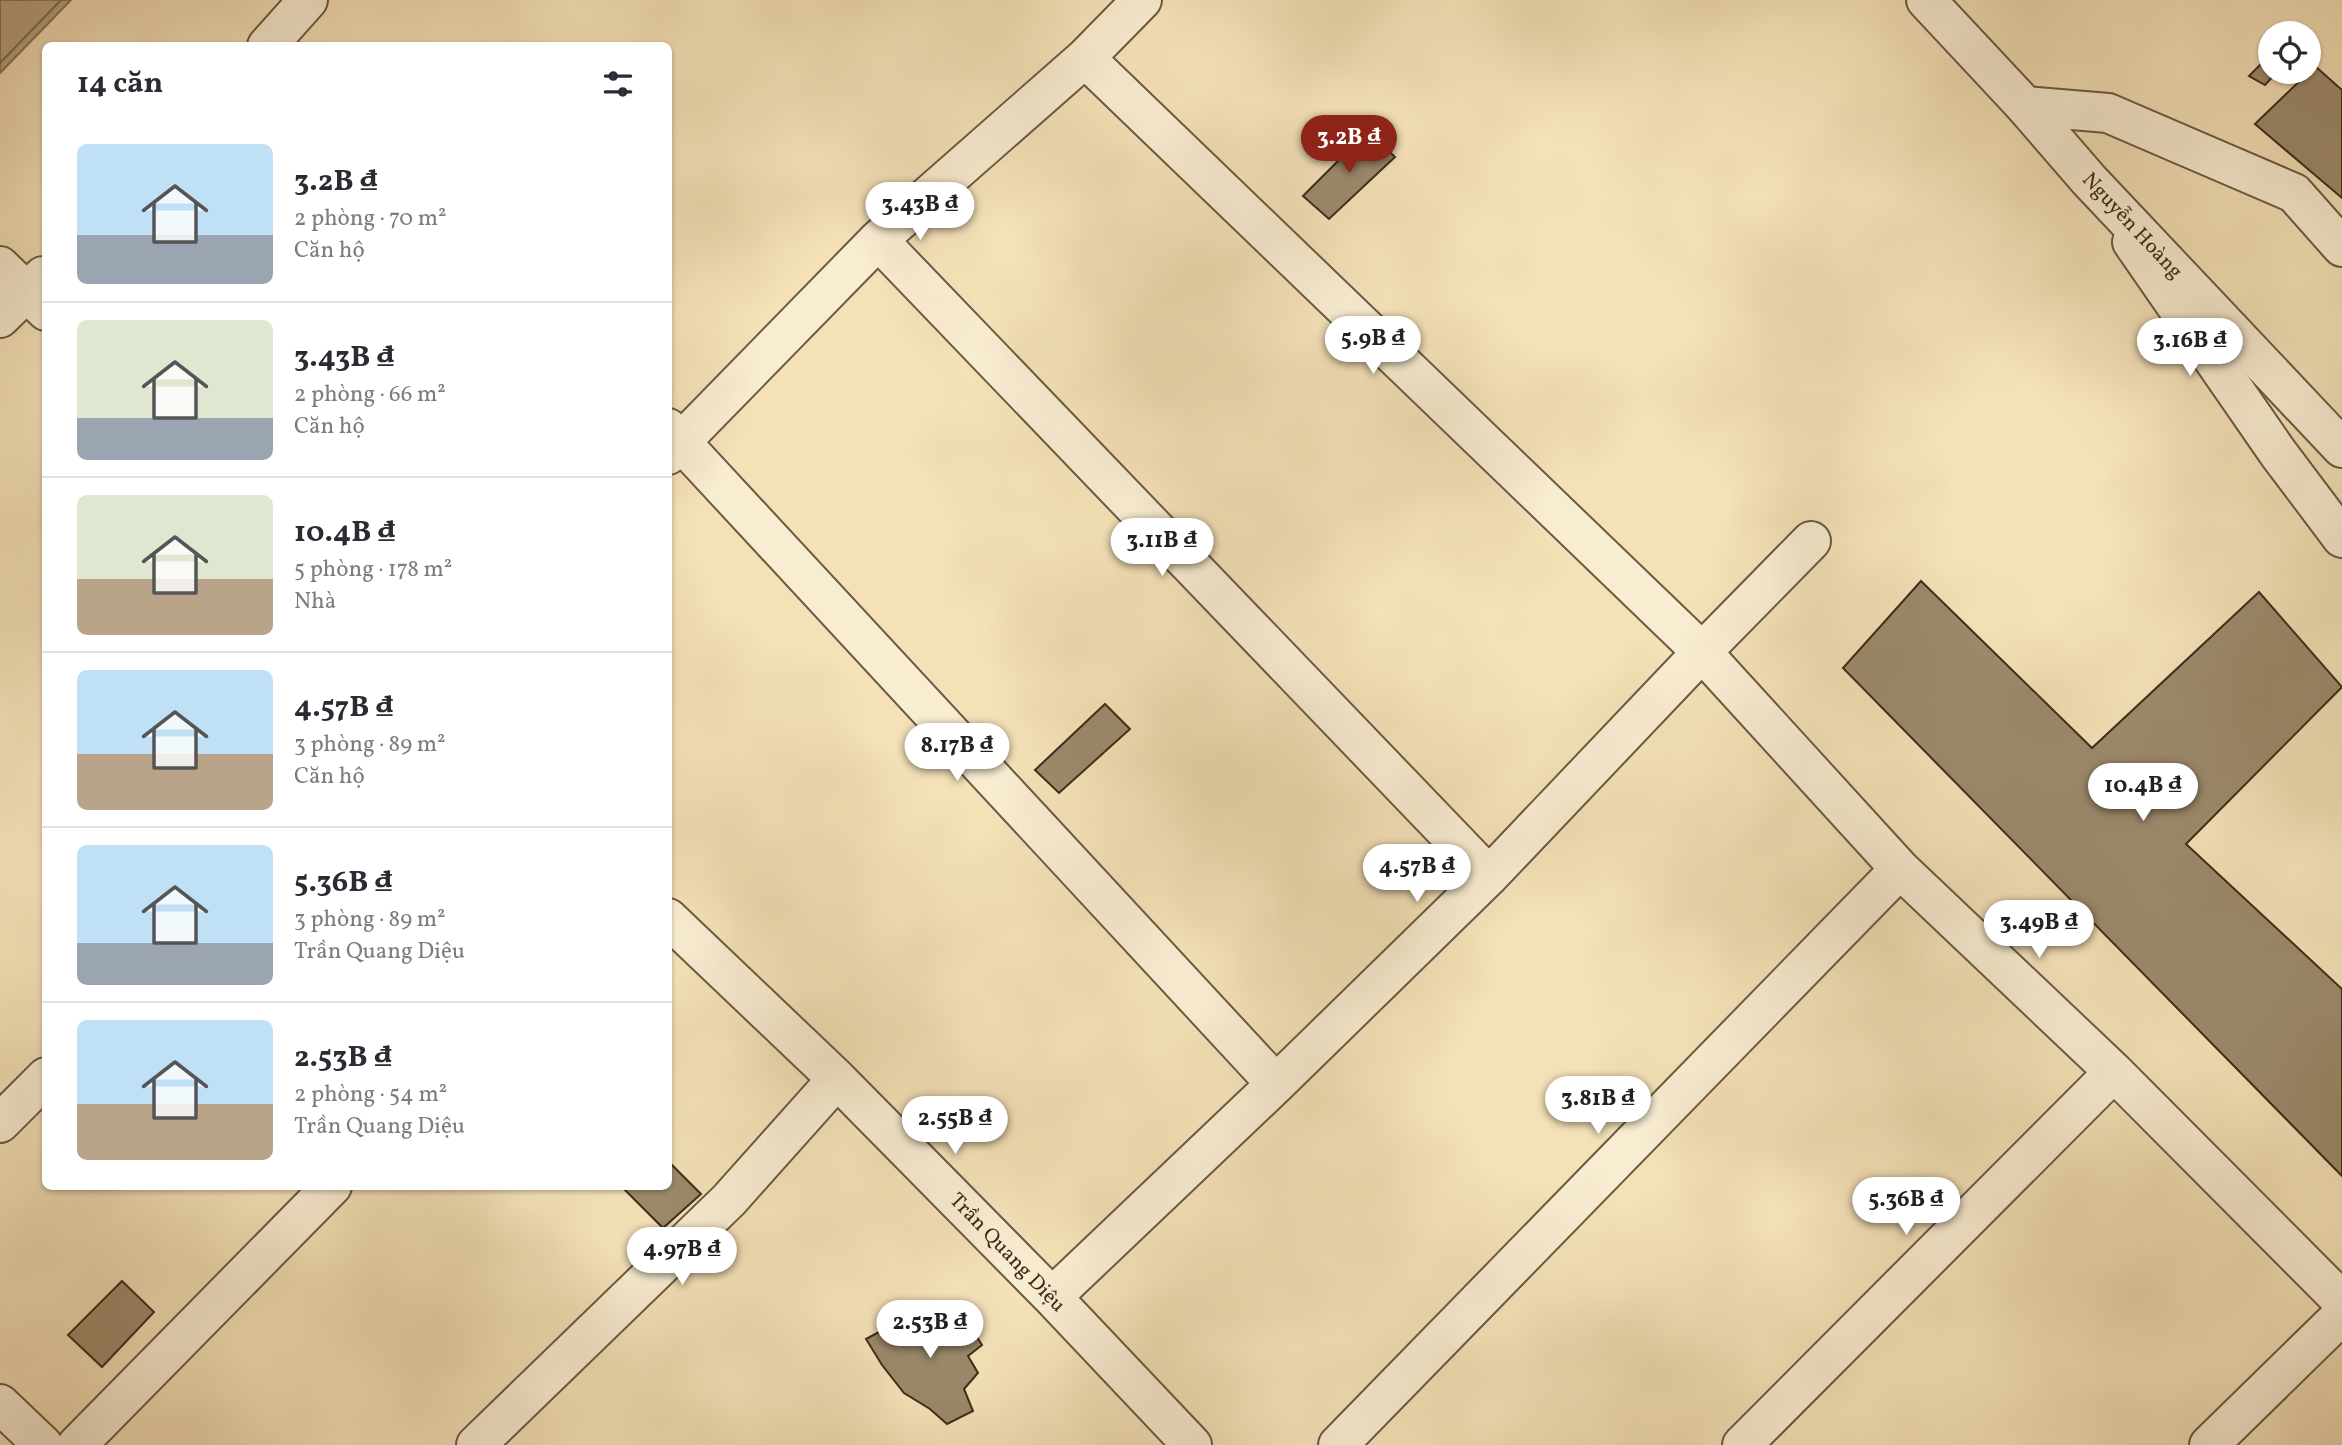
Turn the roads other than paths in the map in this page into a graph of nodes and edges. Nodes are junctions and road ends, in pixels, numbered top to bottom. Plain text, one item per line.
1 (308, 0) edge
2 (1142, 0) edge
3 (1926, 0) edge
4 (271, 42) edge
5 (1085, 58) junction
6 (2025, 106) junction
7 (2090, 180) junction
8 (878, 240) junction
9 (2342, 247) edge
10 (0, 266) edge
11 (29, 299) edge
12 (673, 441) edge
13 (2342, 448) edge
14 (2342, 538) edge
15 (1811, 541) dead end
16 (1702, 652) junction
17 (1900, 869) junction
18 (1489, 876) junction
19 (672, 922) edge
20 (2113, 1072) junction
21 (837, 1079) junction
22 (42, 1081) edge
23 (1276, 1084) junction
24 (0, 1122) edge
25 (328, 1190) edge
26 (1052, 1297) junction
27 (2342, 1301) edge
28 (2342, 1315) edge
29 (0, 1404) edge
30 (43, 1445) edge
31 (77, 1445) edge
32 (476, 1445) edge
33 (1192, 1445) edge
34 (1338, 1445) edge
35 (1741, 1445) edge
36 (2209, 1445) edge

1 - 4 street
2 - 5 street
3 - 6 street, Nguyễn Hoàng
5 - 8 street
5 - 16 street
6 - 7 street, Nguyễn Hoàng
6 - 9 street
7 - 13 street, Nguyễn Hoàng
7 - 14 street
8 - 12 street
8 - 18 street
10 - 11 street
12 - 23 street
15 - 16 street
16 - 17 street
16 - 18 street
17 - 20 street
17 - 34 street
18 - 23 street
19 - 21 street, Trần Quang Diệu
20 - 27 street
20 - 35 street
21 - 26 street, Trần Quang Diệu
21 - 32 street
22 - 24 street
23 - 26 street
25 - 31 street
26 - 33 street, Trần Quang Diệu
28 - 36 street
29 - 30 street

